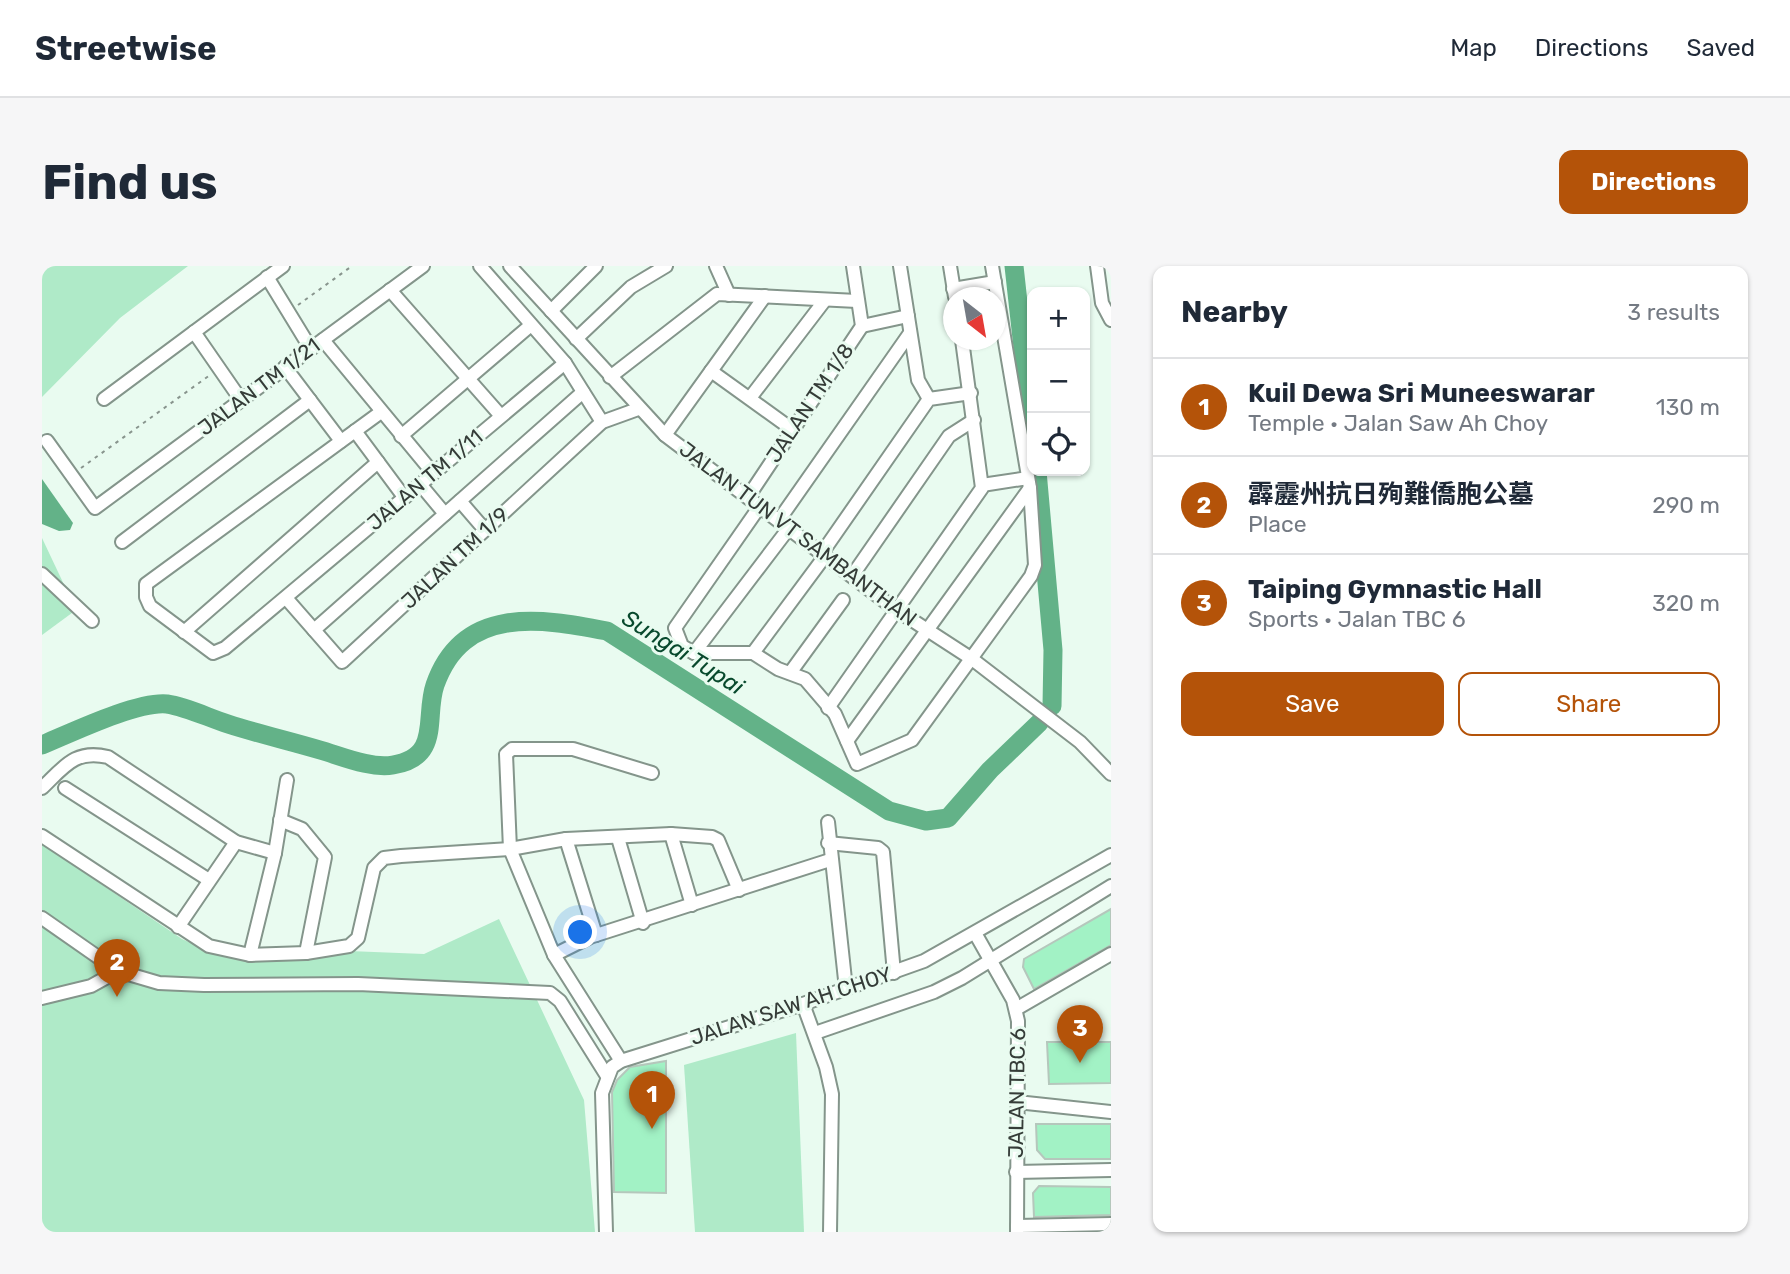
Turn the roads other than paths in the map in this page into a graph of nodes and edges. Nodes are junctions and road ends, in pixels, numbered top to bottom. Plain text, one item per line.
1 (283, 266) edge
2 (423, 266) edge
3 (480, 266) edge
4 (596, 266) edge
5 (666, 266) edge
6 (716, 266) edge
7 (853, 266) edge
8 (900, 266) edge
9 (950, 266) edge
10 (992, 266) edge
11 (1097, 266) edge
12 (514, 267) edge
13 (267, 278) junction
14 (995, 282) junction
15 (953, 287) edge
16 (976, 287) edge
17 (390, 290) junction
18 (729, 295) junction
19 (765, 296) junction
20 (825, 300) junction
21 (857, 301) junction
22 (551, 311) junction
23 (908, 316) junction
24 (1111, 320) edge
25 (531, 325) junction
26 (862, 326) junction
27 (194, 332) junction
28 (911, 333) junction
29 (576, 339) junction
30 (323, 340) junction
31 (311, 349) junction
32 (964, 350) edge
33 (565, 363) junction
34 (285, 367) junction
35 (711, 370) junction
36 (610, 377) junction
37 (468, 380) junction
38 (583, 392) junction
39 (971, 393) junction
40 (750, 398) junction
41 (104, 399) dead end
42 (929, 399) junction
43 (241, 400) junction
44 (310, 400) junction
45 (638, 409) junction
46 (381, 412) junction
47 (501, 416) junction
48 (974, 420) junction
49 (603, 422) junction
50 (793, 429) junction
51 (355, 430) junction
52 (665, 435) junction
53 (401, 436) junction
54 (47, 441) dead end
55 (341, 441) junction
56 (378, 461) junction
57 (433, 473) junction
58 (1029, 483) junction
59 (419, 484) junction
60 (982, 485) junction
61 (404, 497) junction
62 (748, 497) junction
63 (460, 501) junction
64 (760, 506) junction
65 (445, 514) junction
66 (784, 524) junction
67 (485, 530) junction
68 (122, 542) dead end
69 (824, 555) junction
70 (42, 574) edge
71 (852, 576) junction
72 (286, 598) junction
73 (843, 600) dead end
74 (895, 608) junction
75 (92, 621) dead end
76 (926, 629) junction
77 (314, 630) junction
78 (184, 632) junction
79 (694, 653) junction
80 (753, 653) junction
81 (972, 659) junction
82 (790, 673) junction
83 (828, 708) junction
84 (847, 741) junction
85 (652, 773) dead end
86 (1111, 774) edge
87 (287, 780) dead end
88 (42, 788) edge
89 (65, 788) dead end
90 (280, 820) junction
91 (828, 822) dead end
92 (671, 834) junction
93 (42, 836) edge
94 (618, 838) junction
95 (566, 839) junction
96 (236, 842) junction
97 (828, 843) junction
98 (510, 849) junction
99 (275, 853) junction
100 (1111, 855) edge
101 (830, 860) junction
102 (209, 880) junction
103 (1111, 886) edge
104 (739, 890) junction
105 (692, 905) junction
106 (42, 918) edge
107 (643, 923) junction
108 (178, 927) junction
109 (975, 933) junction
110 (596, 935) junction
111 (306, 953) junction
112 (1111, 954) edge
113 (250, 955) junction
114 (554, 955) junction
115 (991, 961) junction
116 (118, 971) junction
117 (894, 973) junction
118 (846, 989) junction
119 (42, 998) edge
120 (803, 1004) junction
121 (1016, 1009) junction
122 (815, 1033) junction
123 (621, 1061) junction
124 (607, 1076) junction
125 (1017, 1102) junction
126 (1111, 1112) edge
127 (1111, 1170) edge
128 (1016, 1172) junction
129 (1111, 1224) edge
130 (1017, 1229) edge
131 (606, 1232) edge
132 (830, 1232) edge

1 - 13 street
2 - 17 street, JALAN TM 1/21
3 - 25 street
4 - 22 street
5 - 29 street
6 - 18 street
7 - 21 street, JALAN TM 1/8
8 - 23 street
9 - 15 street
10 - 14 street
11 - 24 street
12 - 22 street, JALAN TUN VT SAMBANTHAN
13 - 27 street
13 - 31 street
14 - 16 street
14 - 58 street
17 - 30 street, JALAN TM 1/21
17 - 37 street
18 - 19 street
18 - 36 street
19 - 20 street
19 - 35 street
20 - 21 street
20 - 40 street
21 - 26 street, JALAN TM 1/8
22 - 29 street, JALAN TUN VT SAMBANTHAN
23 - 26 street
23 - 28 street
25 - 33 street
25 - 37 street
26 - 50 street, JALAN TM 1/8
27 - 41 street
27 - 43 street
28 - 42 street
28 - 66 street
29 - 36 street, JALAN TUN VT SAMBANTHAN
30 - 31 street, JALAN TM 1/21
30 - 46 street
31 - 34 street, JALAN TM 1/21
32 - 39 street
33 - 38 street
33 - 47 street, JALAN TM 1/11
34 - 43 street, JALAN TM 1/21
34 - 44 street
35 - 40 street
35 - 52 street
36 - 45 street, JALAN TUN VT SAMBANTHAN
37 - 47 street
37 - 53 street
38 - 49 street
38 - 63 street
39 - 42 street
39 - 48 street
40 - 50 street
42 - 69 street
43 - 54 street, JALAN TM 1/21
44 - 55 street
44 - 68 street
45 - 49 street, JALAN TM 1/9
45 - 52 street, JALAN TUN VT SAMBANTHAN
46 - 51 street
46 - 53 street
47 - 57 street, JALAN TM 1/11
48 - 60 street
48 - 71 street
49 - 67 street, JALAN TM 1/9
50 - 62 street, JALAN TM 1/8
51 - 55 street
51 - 56 street
52 - 62 street, JALAN TUN VT SAMBANTHAN
53 - 57 street
55 - 78 street
56 - 61 street
56 - 78 street
57 - 59 street, JALAN TM 1/11
58 - 60 street
58 - 76 street
58 - 81 street
59 - 61 street, JALAN TM 1/11
59 - 65 street
60 - 74 street
61 - 72 street, JALAN TM 1/11
62 - 64 street, JALAN TUN VT SAMBANTHAN
63 - 65 street
63 - 67 street
64 - 66 street, JALAN TUN VT SAMBANTHAN
64 - 79 street
65 - 77 street
66 - 69 street, JALAN TUN VT SAMBANTHAN
66 - 79 street
67 - 77 street, JALAN TM 1/9
69 - 71 street, JALAN TUN VT SAMBANTHAN
69 - 80 street
70 - 75 street
71 - 74 street, JALAN TUN VT SAMBANTHAN
72 - 77 street, JALAN TM 1/9
72 - 78 street, JALAN TM 1/11
73 - 82 street
74 - 76 street, JALAN TUN VT SAMBANTHAN
74 - 83 street
76 - 81 street, JALAN TUN VT SAMBANTHAN
76 - 84 street
79 - 80 street
80 - 82 street
81 - 84 street
81 - 86 street, JALAN TUN VT SAMBANTHAN
82 - 83 street
83 - 84 street
85 - 98 street
87 - 90 street
88 - 96 street
89 - 102 street
90 - 99 street
90 - 111 street
91 - 97 street
92 - 94 street
92 - 104 street
92 - 105 street
93 - 108 street
94 - 95 street
94 - 107 street
95 - 98 street
95 - 110 street
96 - 99 street
96 - 102 street
97 - 101 street
97 - 117 street
98 - 111 street
98 - 114 street
99 - 113 street
100 - 109 street, JALAN SAW AH CHOY
101 - 104 street
101 - 118 street
102 - 108 street
103 - 115 street
104 - 105 street
105 - 107 street
106 - 116 street
107 - 110 street
108 - 113 street
109 - 115 street, JALAN TBC 6
109 - 117 street, JALAN SAW AH CHOY
110 - 114 street
111 - 113 street
112 - 121 street
114 - 123 street
115 - 121 street, JALAN TBC 6
115 - 122 street
116 - 119 street
116 - 124 street
117 - 118 street, JALAN SAW AH CHOY
118 - 120 street, JALAN SAW AH CHOY
120 - 122 street
120 - 123 street, JALAN SAW AH CHOY
121 - 125 street, JALAN TBC 6
122 - 132 street
123 - 124 street, JALAN SAW AH CHOY
124 - 131 street
125 - 126 street
125 - 128 street, JALAN TBC 6
127 - 128 street
128 - 130 street, JALAN TBC 6
129 - 130 street

